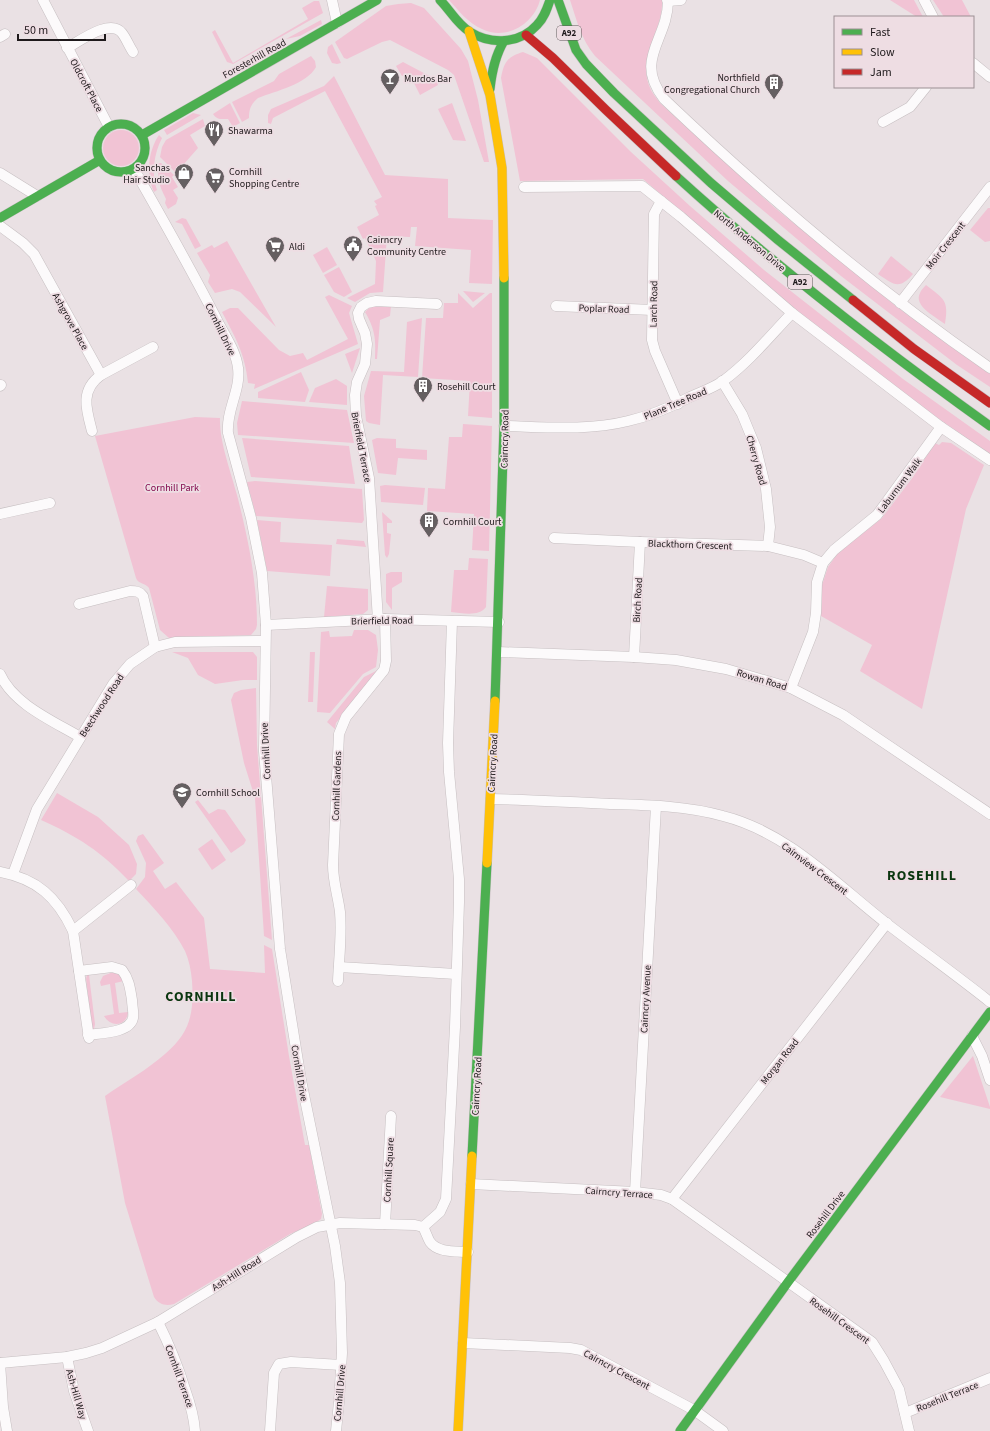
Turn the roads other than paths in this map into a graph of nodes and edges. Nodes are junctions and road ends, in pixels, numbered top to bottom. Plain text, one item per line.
1 (43, 0) edge
2 (332, 0) edge
3 (376, 0) edge
4 (440, 0) edge
5 (550, 0) edge
6 (558, 0) edge
7 (681, 0) edge
8 (924, 0) edge
9 (668, 1) edge
10 (932, 16) edge
11 (338, 23) junction
12 (469, 31) junction
13 (526, 35) junction
14 (504, 41) junction
15 (67, 48) junction
16 (133, 52) dead end
17 (974, 64) edge
18 (990, 77) edge
19 (925, 88) edge
20 (490, 95) junction
21 (883, 122) dead end
22 (109, 127) junction
23 (142, 135) junction
24 (100, 160) junction
25 (134, 169) junction
26 (0, 173) edge
27 (524, 187) dead end
28 (989, 193) edge
29 (37, 196) junction
30 (661, 201) junction
31 (0, 218) edge
32 (0, 226) edge
33 (900, 303) junction
34 (437, 304) dead end
35 (556, 306) dead end
36 (653, 310) junction
37 (792, 313) junction
38 (153, 347) dead end
39 (990, 368) edge
40 (101, 375) junction
41 (722, 381) junction
42 (678, 404) junction
43 (990, 404) edge
44 (504, 426) junction
45 (990, 426) edge
46 (941, 427) junction
47 (92, 431) dead end
48 (990, 460) edge
49 (50, 503) dead end
50 (0, 514) edge
51 (554, 538) dead end
52 (640, 542) junction
53 (768, 546) junction
54 (823, 564) junction
55 (79, 604) dead end
56 (382, 620) junction
57 (452, 621) junction
58 (499, 622) junction
59 (266, 626) junction
60 (265, 641) junction
61 (155, 647) junction
62 (498, 652) junction
63 (634, 657) junction
64 (0, 674) edge
65 (792, 688) junction
66 (80, 737) junction
67 (491, 799) junction
68 (656, 806) junction
69 (990, 814) edge
70 (0, 872) edge
71 (13, 874) junction
72 (131, 885) dead end
73 (887, 923) junction
74 (73, 931) junction
75 (339, 967) junction
76 (79, 971) junction
77 (456, 974) junction
78 (338, 981) dead end
79 (990, 1002) edge
80 (990, 1012) edge
81 (972, 1036) junction
82 (990, 1080) edge
83 (392, 1116) dead end
84 (472, 1184) junction
85 (635, 1192) junction
86 (672, 1200) junction
87 (330, 1224) junction
88 (385, 1224) junction
89 (423, 1227) junction
90 (468, 1252) junction
91 (788, 1282) junction
92 (158, 1322) junction
93 (463, 1343) junction
94 (67, 1357) junction
95 (0, 1363) edge
96 (342, 1365) junction
97 (990, 1378) edge
98 (694, 1410) junction
99 (905, 1413) junction
100 (2, 1421) edge
101 (7, 1431) edge
102 (88, 1431) edge
103 (195, 1431) edge
104 (270, 1431) edge
105 (336, 1431) edge
106 (458, 1431) edge
107 (680, 1431) edge
108 (723, 1431) edge
109 (910, 1431) edge

1 - 15 street, Oldcroft Place
2 - 11 street
3 - 11 street, Foresterhill Road
4 - 12 street
5 - 13 street
6 - 43 street, North Anderson Drive / A92
7 - 9 street
8 - 10 street
9 - 33 street
11 - 23 street, Foresterhill Road
12 - 14 street
12 - 20 street, Cairncry Road
13 - 14 street
13 - 45 street, North Anderson Drive / A92
14 - 20 street, Cairncry Road
15 - 16 street
15 - 22 street, Oldcroft Place
17 - 18 street
19 - 21 street
20 - 44 street, Cairncry Road
22 - 23 street
22 - 24 street
23 - 25 street
24 - 25 street
24 - 29 street
25 - 59 street, Cornhill Drive
26 - 29 street
27 - 30 street
28 - 33 street, Moir Crescent
29 - 31 street
30 - 36 street, Larch Road
30 - 37 street
32 - 40 street, Ashgrove Place
33 - 39 street
34 - 56 street, Brierfield Terrace
35 - 36 street, Poplar Road
36 - 42 street, Larch Road
37 - 41 street, Plane Tree Road
37 - 46 street
38 - 40 street
40 - 47 street
41 - 42 street, Plane Tree Road
41 - 53 street, Cherry Road
42 - 44 street, Plane Tree Road
44 - 58 street, Cairncry Road
46 - 48 street
46 - 54 street, Laburnum Walk
49 - 50 street
51 - 52 street, Blackthorn Crescent
52 - 53 street, Blackthorn Crescent
52 - 63 street, Birch Road
53 - 54 street, Blackthorn Crescent
54 - 65 street, Laburnum Walk
55 - 61 street
56 - 57 street, Brierfield Road
56 - 59 street, Brierfield Road
56 - 75 street, Cornhill Gardens
57 - 58 street, Brierfield Road
57 - 77 street
58 - 62 street, Cairncry Road
59 - 60 street, Cornhill Drive
60 - 61 street, Beechwood Road
60 - 87 street, Cornhill Drive
61 - 66 street, Beechwood Road
62 - 63 street, Rowan Road
62 - 67 street, Cairncry Road
63 - 65 street, Rowan Road
64 - 66 street
65 - 69 street, Rowan Road
66 - 71 street, Beechwood Road
67 - 68 street, Cairnview Crescent
67 - 84 street, Cairncry Road
68 - 73 street, Cairnview Crescent
68 - 85 street, Cairncry Avenue
70 - 71 street
71 - 74 street
72 - 74 street
73 - 79 street, Cairnview Crescent
73 - 86 street, Morgan Road
74 - 76 street
75 - 77 street
75 - 78 street, Cornhill Gardens
76 - 76 street
77 - 89 street
80 - 81 street, Rosehill Drive
81 - 82 street
81 - 91 street, Rosehill Drive
83 - 88 street, Cornhill Square
84 - 85 street, Cairncry Terrace
84 - 90 street, Cairncry Road
85 - 86 street, Cairncry Terrace
86 - 91 street, Cairncry Terrace
87 - 88 street, Ash-Hill Road
87 - 92 street, Ash-Hill Road
87 - 96 street, Cornhill Drive
88 - 89 street, Ash-Hill Road
89 - 90 street
90 - 93 street, Cairncry Road
91 - 98 street, Rosehill Drive
91 - 99 street, Rosehill Crescent
92 - 94 street, Ash-Hill Road
92 - 103 street, Cornhill Terrace
93 - 98 street, Cairncry Crescent
93 - 106 street, Cairncry Road
94 - 95 street, Ash-Hill Road
94 - 102 street, Ash-Hill Way
95 - 100 street
96 - 104 street
96 - 105 street, Cornhill Drive
97 - 99 street, Rosehill Terrace
98 - 107 street, Rosehill Drive
98 - 108 street, Cairncry Crescent
99 - 109 street, Rosehill Crescent
100 - 101 street

